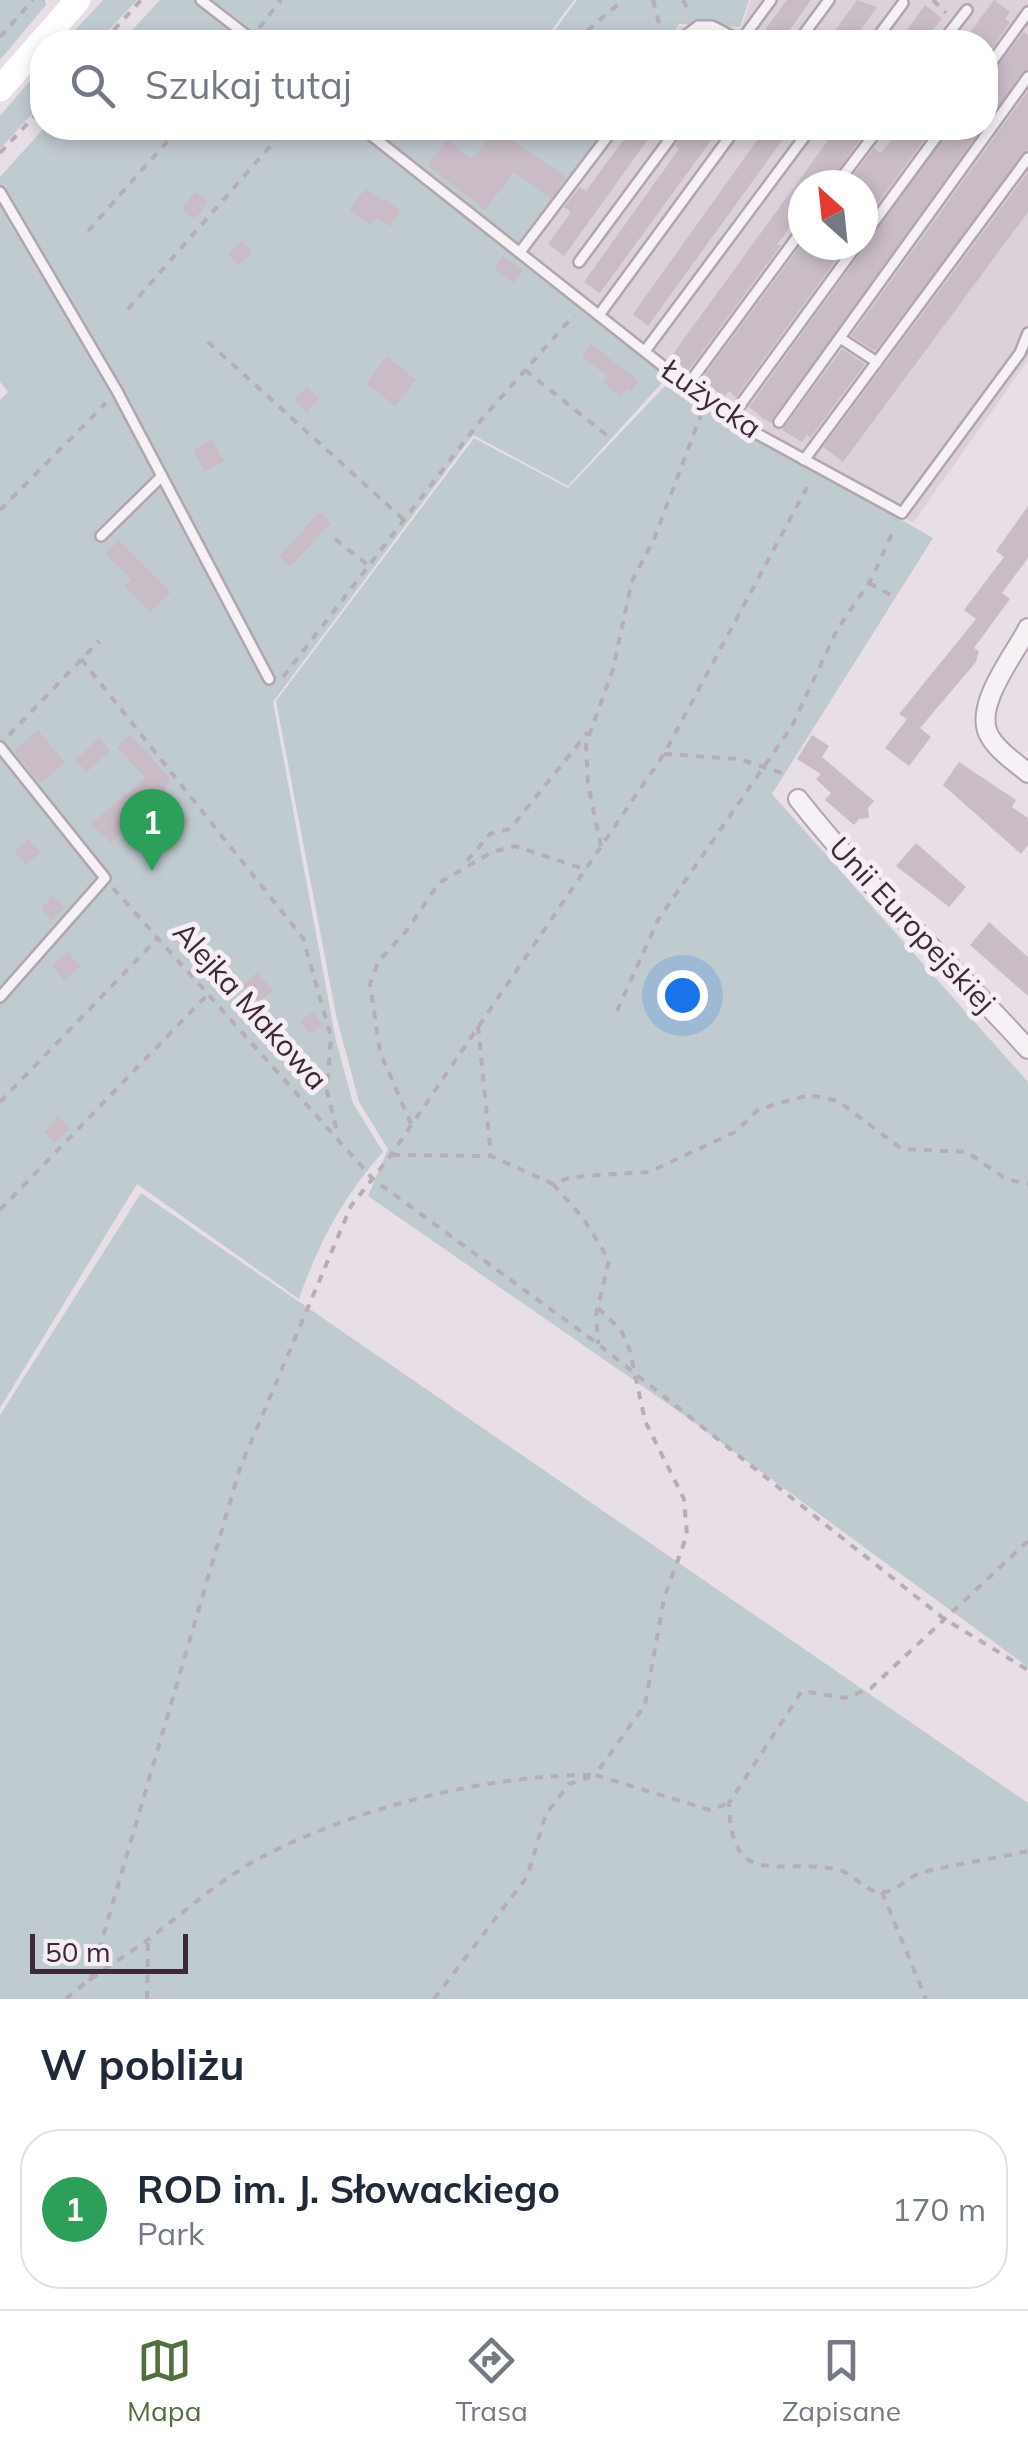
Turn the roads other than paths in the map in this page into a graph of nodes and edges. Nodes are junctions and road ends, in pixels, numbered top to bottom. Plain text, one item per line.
1 (78, 0) edge
2 (200, 0) edge
3 (771, 0) edge
4 (829, 0) edge
5 (903, 4) dead end
6 (967, 10) dead end
7 (1028, 12) edge
8 (52, 30) edge
9 (238, 30) edge
10 (688, 30) edge
11 (719, 30) edge
12 (749, 30) edge
13 (807, 30) edge
14 (883, 30) edge
15 (951, 30) edge
16 (998, 53) edge
17 (30, 55) edge
18 (1028, 77) edge
19 (0, 89) edge
20 (998, 119) edge
21 (377, 140) edge
22 (605, 140) edge
23 (669, 140) edge
24 (727, 140) edge
25 (802, 140) edge
26 (870, 140) edge
27 (934, 140) edge
28 (983, 140) edge
29 (1028, 158) edge
30 (847, 170) edge
31 (0, 192) edge
32 (878, 217) edge
33 (788, 249) edge
34 (520, 252) junction
35 (846, 260) edge
36 (580, 262) dead end
37 (599, 314) junction
38 (1028, 332) edge
39 (840, 338) junction
40 (645, 351) junction
41 (877, 362) junction
42 (686, 386) junction
43 (730, 419) junction
44 (779, 422) dead end
45 (804, 460) junction
46 (162, 476) junction
47 (102, 536) dead end
48 (1028, 628) edge
49 (269, 679) road end
50 (2, 743) edge
51 (1028, 773) edge
52 (798, 799) dead end
53 (0, 998) edge
54 (1028, 1049) edge

1 - 8 main road
2 - 9 lane
3 - 12 lane
4 - 13 lane
5 - 14 lane
6 - 15 lane
7 - 16 lane
10 - 11 lane
17 - 19 main road
18 - 20 lane
21 - 34 lane, Łużycka
22 - 34 lane
23 - 36 lane
24 - 37 lane
25 - 40 lane
26 - 30 lane
27 - 32 lane
28 - 39 lane
29 - 41 lane
31 - 46 lane
33 - 42 lane
34 - 37 lane, Łużycka
35 - 43 lane
37 - 40 lane, Łużycka
38 - 45 lane, Łużycka
39 - 41 lane
39 - 44 lane
40 - 42 lane, Łużycka
41 - 45 lane
42 - 43 lane, Łużycka
43 - 45 lane, Łużycka
46 - 47 lane
46 - 49 lane
48 - 51 street
50 - 53 lane
52 - 54 street, Unii Europejskiej

